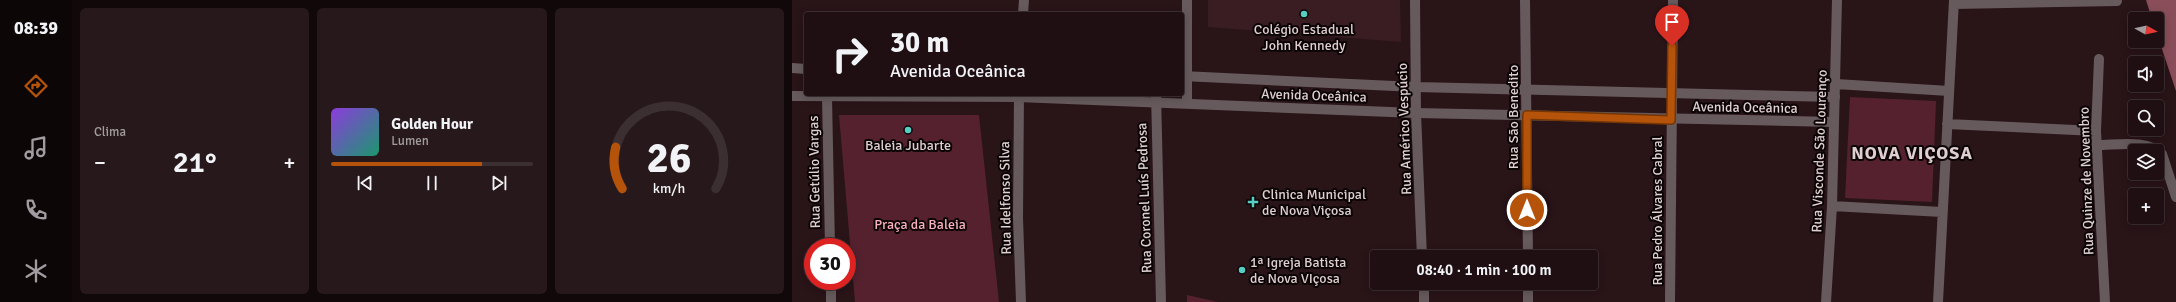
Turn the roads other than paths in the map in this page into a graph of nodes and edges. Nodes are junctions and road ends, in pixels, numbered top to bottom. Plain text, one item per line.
1 (1024, 0) edge
2 (1187, 0) edge
3 (1415, 0) edge
4 (1525, 0) edge
5 (1673, 0) edge
6 (1838, 0) edge
7 (2117, 1) dead end
8 (1954, 2) edge
9 (1023, 12) edge
10 (2099, 59) dead end
11 (792, 68) edge
12 (804, 69) edge
13 (1185, 76) edge
14 (1836, 84) junction
15 (1416, 88) junction
16 (1527, 90) junction
17 (1949, 91) junction
18 (1672, 93) junction
19 (792, 96) edge
20 (1018, 96) edge
21 (827, 97) junction
22 (1156, 98) edge
23 (1835, 98) junction
24 (1187, 103) junction
25 (1416, 113) junction
26 (1527, 115) junction
27 (1671, 120) junction
28 (1834, 122) junction
29 (1947, 124) junction
30 (2096, 131) junction
31 (2097, 145) junction
32 (2176, 197) edge
33 (1832, 206) junction
34 (1942, 212) junction
35 (830, 238) edge
36 (1422, 250) edge
37 (1528, 250) edge
38 (831, 290) edge
39 (1424, 290) edge
40 (1528, 290) edge
41 (831, 302) edge
42 (1021, 302) edge
43 (1161, 302) edge
44 (1424, 302) edge
45 (1528, 302) edge
46 (1670, 302) edge
47 (1826, 302) edge
48 (1938, 302) edge
49 (2105, 302) edge

1 - 9 street
2 - 13 street
3 - 15 street, Rua Américo Vespúcio
4 - 16 street, Rua São Benedito
5 - 18 street, Rua Pedro Álvares Cabral
6 - 14 street, Rua Visconde São Lourenço
7 - 8 street
8 - 17 street
10 - 30 street, Rua Quinze de Novembro
11 - 12 street
13 - 15 street, Avenida Oceânica
13 - 24 street
14 - 17 street
14 - 23 street, Rua Visconde São Lourenço
15 - 16 street, Avenida Oceânica
15 - 25 street, Rua Américo Vespúcio
16 - 18 street, Avenida Oceânica
16 - 26 street, Rua São Benedito
17 - 29 street
18 - 23 street, Avenida Oceânica
18 - 27 street, Rua Pedro Álvares Cabral
19 - 21 street, Avenida Oceânica
20 - 21 street, Avenida Oceânica
20 - 22 street, Avenida Oceânica
20 - 42 street, Rua Idelfonso Silva
21 - 35 street, Rua Getúlio Vargas
22 - 24 street, Avenida Oceânica
22 - 43 street, Rua Coronel Luís Pedrosa
23 - 28 street, Rua Visconde São Lourenço
24 - 25 street, Avenida Oceânica
25 - 26 street, Avenida Oceânica
25 - 36 street, Rua Américo Vespúcio
26 - 27 street, Avenida Oceânica
26 - 37 street, Rua São Benedito
27 - 28 street, Avenida Oceânica
27 - 46 street, Rua Pedro Álvares Cabral
28 - 33 street, Rua Visconde São Lourenço
29 - 30 street
29 - 34 street
30 - 31 street, Rua Quinze de Novembro
31 - 32 street
31 - 49 street, Rua Quinze de Novembro
33 - 34 street
33 - 47 street, Rua Visconde São Lourenço
34 - 48 street
38 - 41 street
39 - 44 street
40 - 45 street

